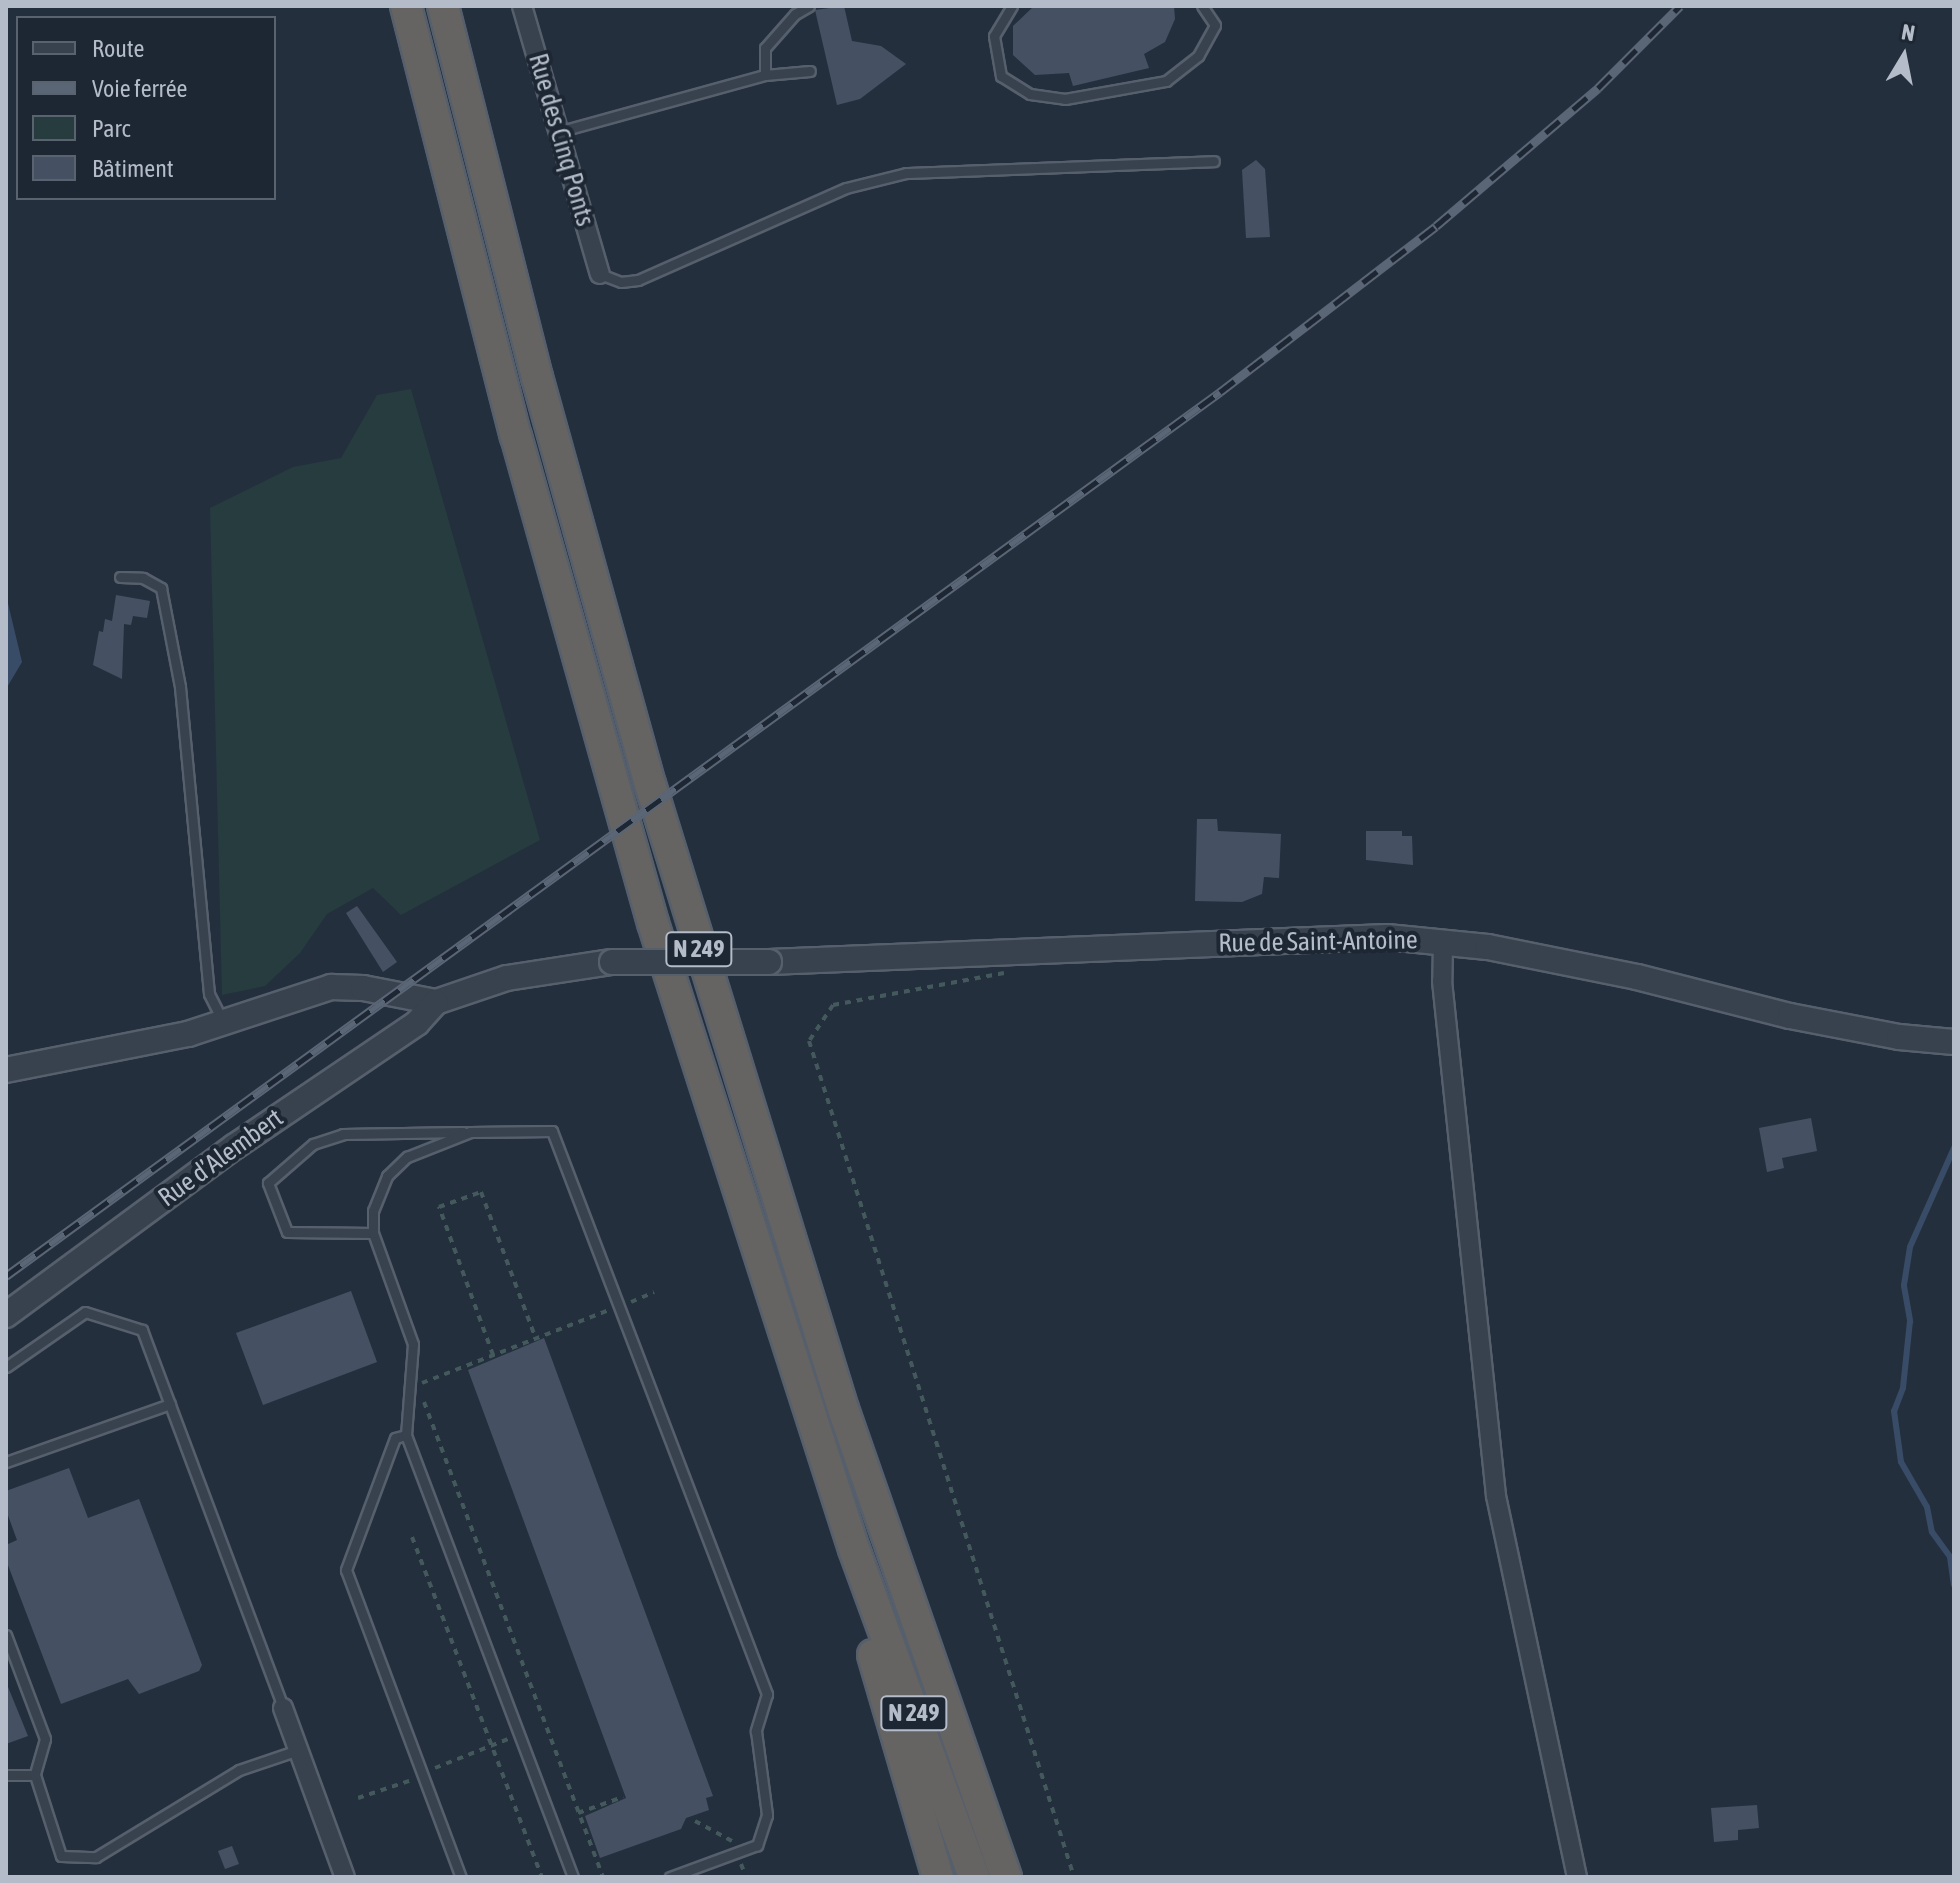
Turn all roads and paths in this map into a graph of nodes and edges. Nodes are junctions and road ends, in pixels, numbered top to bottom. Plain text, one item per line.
1 (406, 6) edge
2 (443, 6) edge
3 (522, 6) edge
4 (809, 6) edge
5 (1012, 6) edge
6 (1202, 6) edge
7 (810, 71) dead end
8 (765, 75) junction
9 (558, 132) junction
10 (1214, 161) dead end
11 (600, 274) joint
12 (120, 577) dead end
13 (1443, 942) junction
14 (1014, 953) junction
15 (436, 1002) junction
16 (223, 1023) junction
17 (1954, 1042) edge
18 (6, 1070) edge
19 (470, 1132) junction
20 (373, 1233) junction
21 (654, 1292) dead end
22 (621, 1305) junction
23 (6, 1315) edge
24 (536, 1339) junction
25 (493, 1355) junction
26 (6, 1367) edge
27 (413, 1386) junction
28 (170, 1404) junction
29 (406, 1435) junction
30 (6, 1462) edge
31 (412, 1537) dead end
32 (854, 1549) junction
33 (6, 1635) edge
34 (283, 1708) joint
35 (545, 1726) junction
36 (519, 1735) junction
37 (491, 1744) junction
38 (298, 1750) junction
39 (6, 1775) edge
40 (35, 1775) junction
41 (423, 1776) junction
42 (623, 1797) dead end
43 (358, 1798) dead end
44 (578, 1813) junction
45 (345, 1877) edge
46 (461, 1877) edge
47 (542, 1877) edge
48 (573, 1877) edge
49 (603, 1877) edge
50 (670, 1877) edge
51 (938, 1877) edge
52 (974, 1877) edge
53 (1006, 1877) edge
54 (1074, 1877) edge
55 (1577, 1877) edge

1 - 32 highway, N 249
2 - 53 highway, N 249
3 - 9 street, Rue des Cinq Ponts
4 - 8 lane
5 - 6 lane
7 - 8 lane
8 - 9 lane
9 - 11 street, Rue des Cinq Ponts
10 - 11 lane
12 - 16 lane
13 - 14 street, Rue de Saint-Antoine
13 - 17 street, Rue de Saint-Antoine
13 - 55 street
14 - 15 street, Rue de Saint-Antoine, bridge
14 - 54 path
15 - 16 street
15 - 23 street, Rue d’Alembert
16 - 18 street
19 - 20 lane
19 - 20 lane
19 - 22 lane
20 - 27 lane
21 - 22 path
22 - 24 path
22 - 50 lane
24 - 25 path
24 - 25 path
25 - 27 path
26 - 28 lane
27 - 29 lane
27 - 35 path
28 - 30 lane
28 - 34 lane
29 - 36 lane
29 - 41 lane
31 - 37 path
32 - 51 highway, N 249
32 - 52 highway, N 249
33 - 40 lane
34 - 38 street
35 - 36 path
35 - 44 path
36 - 37 path
36 - 48 lane
37 - 41 path
37 - 47 path
38 - 40 lane
38 - 45 street
39 - 40 lane
41 - 43 path
41 - 46 lane
42 - 44 path
44 - 49 path

